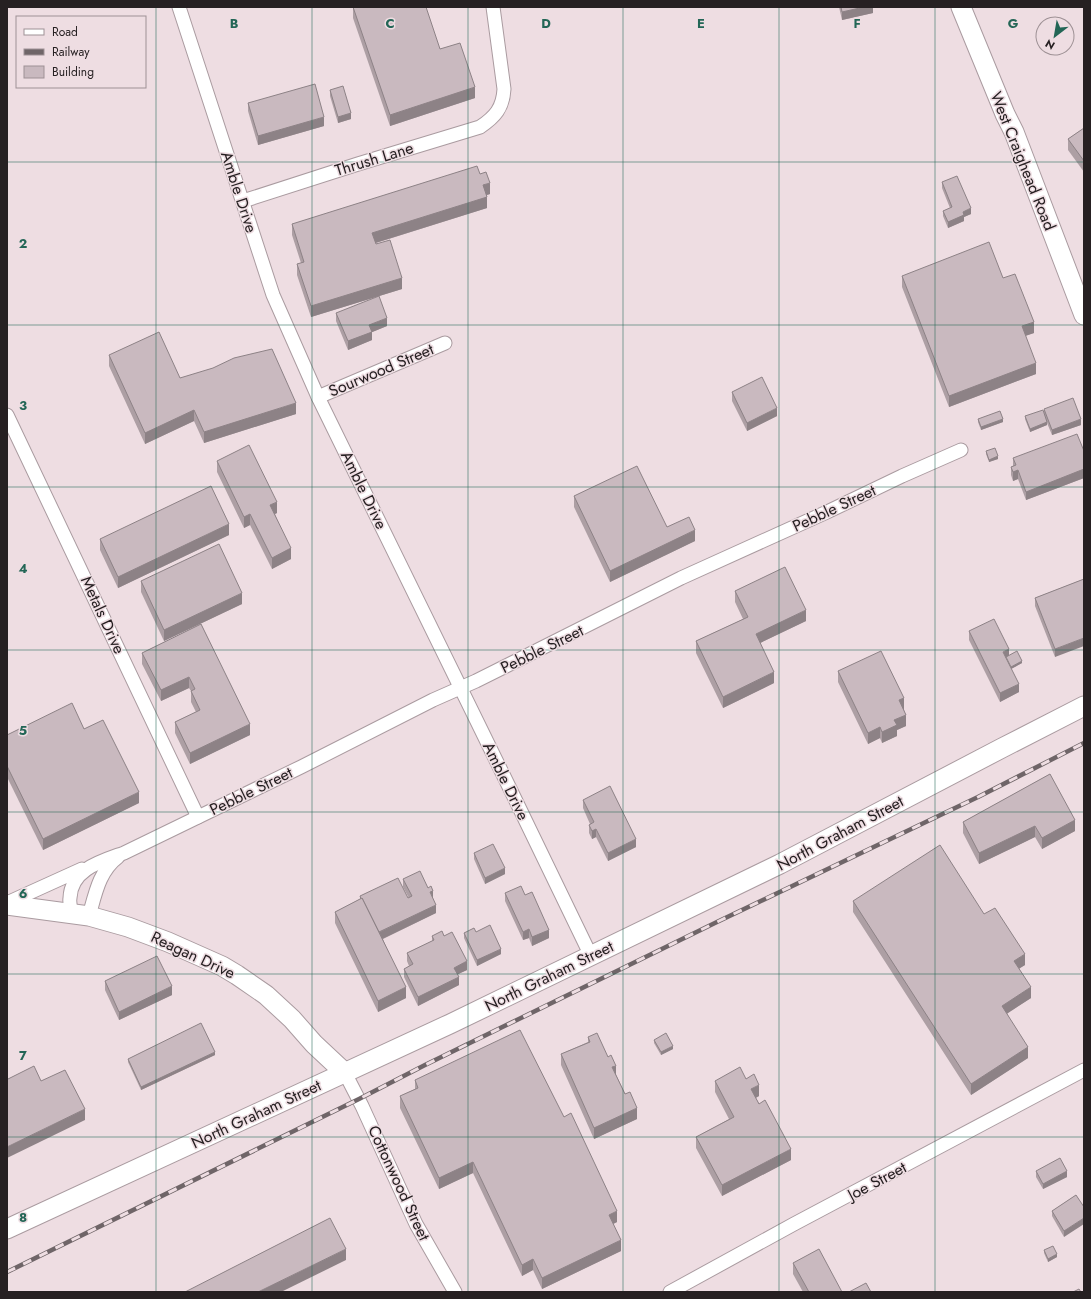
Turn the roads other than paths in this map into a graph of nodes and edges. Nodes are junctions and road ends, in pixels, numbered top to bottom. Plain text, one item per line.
1 (179, 7) edge
2 (493, 7) edge
3 (961, 7) edge
4 (243, 201) junction
5 (1084, 315) edge
6 (445, 343) dead end
7 (318, 397) junction
8 (7, 415) edge
9 (961, 450) dead end
10 (460, 688) junction
11 (1084, 706) edge
12 (198, 816) junction
13 (124, 853) junction
14 (99, 862) junction
15 (7, 904) edge
16 (80, 915) junction
17 (591, 956) junction
18 (1084, 1070) edge
19 (345, 1073) junction
20 (7, 1229) edge
21 (455, 1292) edge
22 (670, 1292) edge

1 - 4 street, Amble Drive
2 - 4 street, Thrush Lane
3 - 5 main road, West Craighead Road
4 - 7 street, Amble Drive
6 - 7 street, Sourwood Street
7 - 10 street, Amble Drive
8 - 12 street, Metals Drive
9 - 10 street, Pebble Street
10 - 12 street, Pebble Street
10 - 17 street, Amble Drive
11 - 17 main road, North Graham Street
12 - 13 street, Pebble Street
13 - 14 street, Pebble Street
13 - 16 street, Pebble Street
14 - 15 street, Pebble Street
14 - 16 street, Pebble Street
15 - 16 main road, Reagan Drive
16 - 19 main road, Reagan Drive
17 - 19 main road, North Graham Street
18 - 22 street, Joe Street
19 - 20 main road, North Graham Street
19 - 21 street, Cottonwood Street

